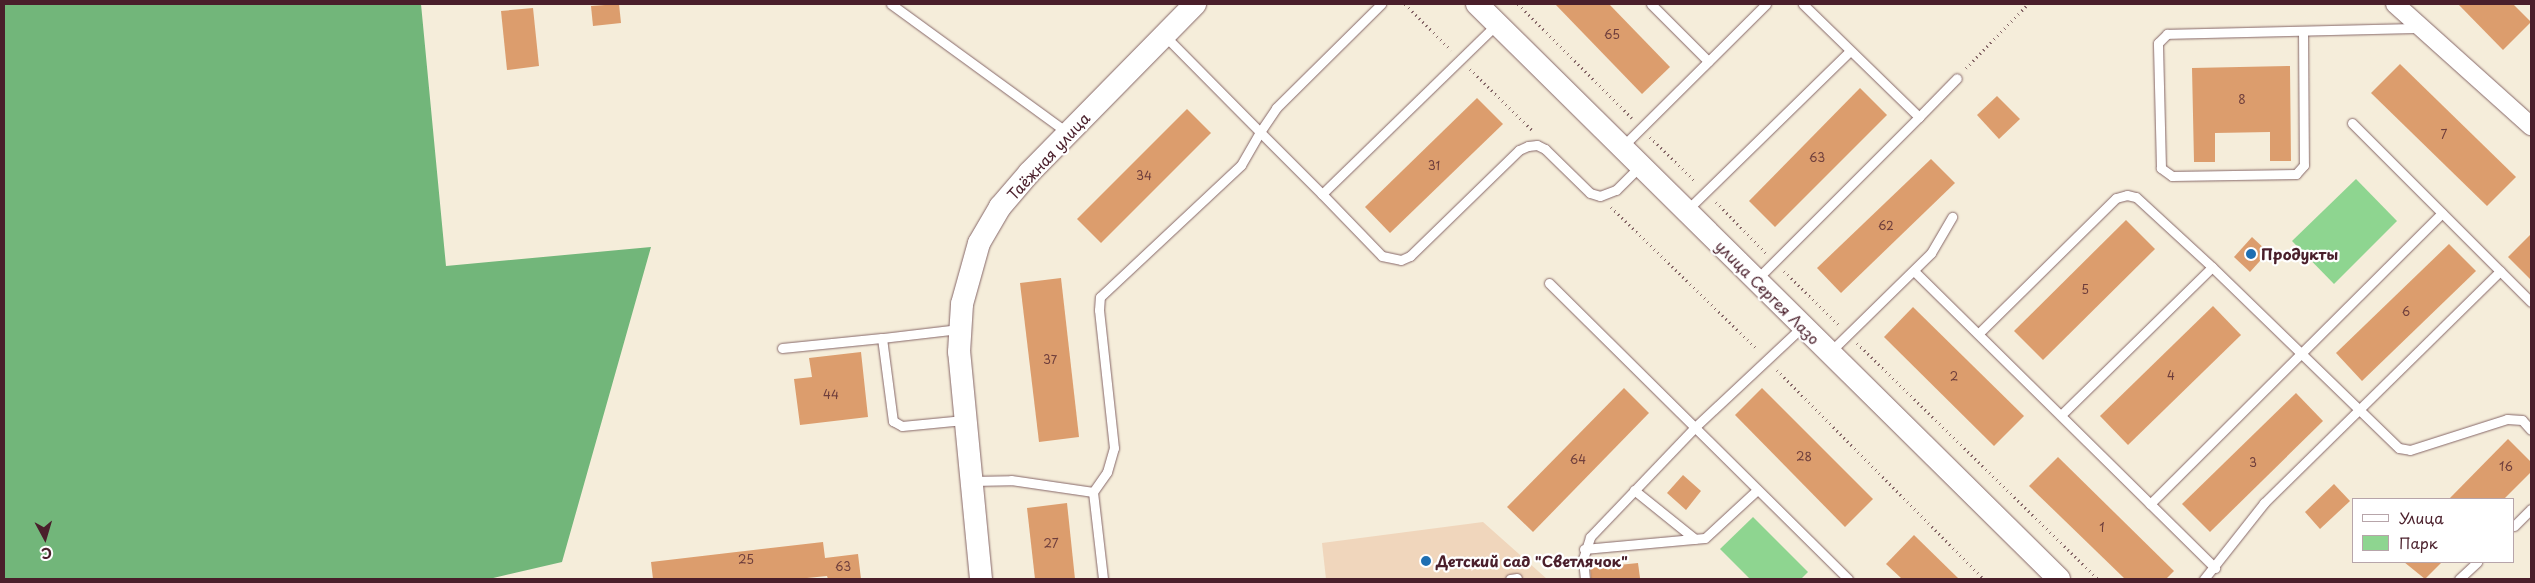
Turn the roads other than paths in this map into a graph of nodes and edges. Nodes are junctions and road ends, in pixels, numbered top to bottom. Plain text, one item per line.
1 (891, 4) edge
2 (1195, 4) edge
3 (1381, 4) edge
4 (1477, 4) edge
5 (1651, 4) edge
6 (1766, 4) edge
7 (1803, 4) edge
8 (2395, 4) edge
9 (1498, 24) junction
10 (2421, 28) junction
11 (2303, 31) junction
12 (1164, 35) junction
13 (1850, 51) junction
14 (1708, 61) junction
15 (1957, 78) road end
16 (1919, 117) junction
17 (2352, 123) dead end
18 (2531, 126) edge
19 (1260, 132) junction
20 (1068, 133) junction
21 (1622, 147) junction
22 (1640, 166) junction
23 (1322, 194) junction
24 (1686, 211) junction
25 (2442, 214) junction
26 (1952, 217) dead end
27 (2212, 268) junction
28 (1914, 271) junction
29 (2500, 271) junction
30 (1756, 280) junction
31 (1549, 283) dead end
32 (2531, 302) edge
33 (1802, 326) junction
34 (959, 329) junction
35 (1979, 333) junction
36 (882, 338) junction
37 (782, 348) dead end
38 (1829, 353) junction
39 (2300, 353) junction
40 (2358, 409) junction
41 (2061, 415) junction
42 (964, 420) junction
43 (1694, 428) junction
44 (2531, 430) edge
45 (971, 482) junction
46 (1634, 490) junction
47 (1757, 490) junction
48 (1092, 492) junction
49 (2150, 504) junction
50 (2531, 508) edge
51 (2515, 525) edge
52 (1695, 539) junction
53 (1584, 549) junction
54 (2476, 563) edge
55 (2215, 568) junction
56 (981, 579) edge
57 (1102, 579) edge
58 (1585, 579) edge
59 (1848, 579) edge
60 (2059, 579) edge
61 (2204, 579) edge
62 (2459, 579) edge

1 - 20 lane
2 - 12 street, Таёжная улица
3 - 19 lane
4 - 9 street, улица Сергея Лазо
5 - 14 lane
6 - 14 lane
7 - 13 lane
8 - 10 street
9 - 21 street, улица Сергея Лазо
9 - 23 lane
10 - 11 lane
10 - 18 street
11 - 11 lane
12 - 19 lane
12 - 20 street, Таёжная улица
13 - 16 lane
13 - 24 lane
14 - 21 lane
15 - 16 lane
16 - 30 lane
17 - 25 lane
19 - 23 lane
19 - 48 lane
20 - 34 street, Таёжная улица
21 - 22 street, улица Сергея Лазо
22 - 23 lane
22 - 24 street, улица Сергея Лазо
24 - 30 street, улица Сергея Лазо
25 - 29 lane
25 - 39 lane
26 - 28 lane
27 - 35 lane
27 - 39 lane
27 - 41 lane
28 - 35 lane
28 - 38 lane
29 - 32 lane
29 - 40 lane
30 - 33 street, улица Сергея Лазо
31 - 43 lane
33 - 38 street, улица Сергея Лазо
33 - 43 lane
34 - 36 lane
34 - 42 street, Таёжная улица
35 - 41 lane
36 - 37 lane
36 - 42 lane
38 - 60 street, улица Сергея Лазо
39 - 40 lane
39 - 49 lane
40 - 44 lane
40 - 55 lane
41 - 49 lane
42 - 45 street, Таёжная улица
43 - 46 lane
43 - 47 lane
45 - 48 lane
45 - 56 street, Таёжная улица
46 - 52 lane
46 - 53 lane
47 - 52 lane
47 - 59 lane
48 - 57 lane
49 - 55 lane
50 - 51 lane
52 - 53 lane
53 - 58 lane
54 - 62 lane
55 - 61 lane

